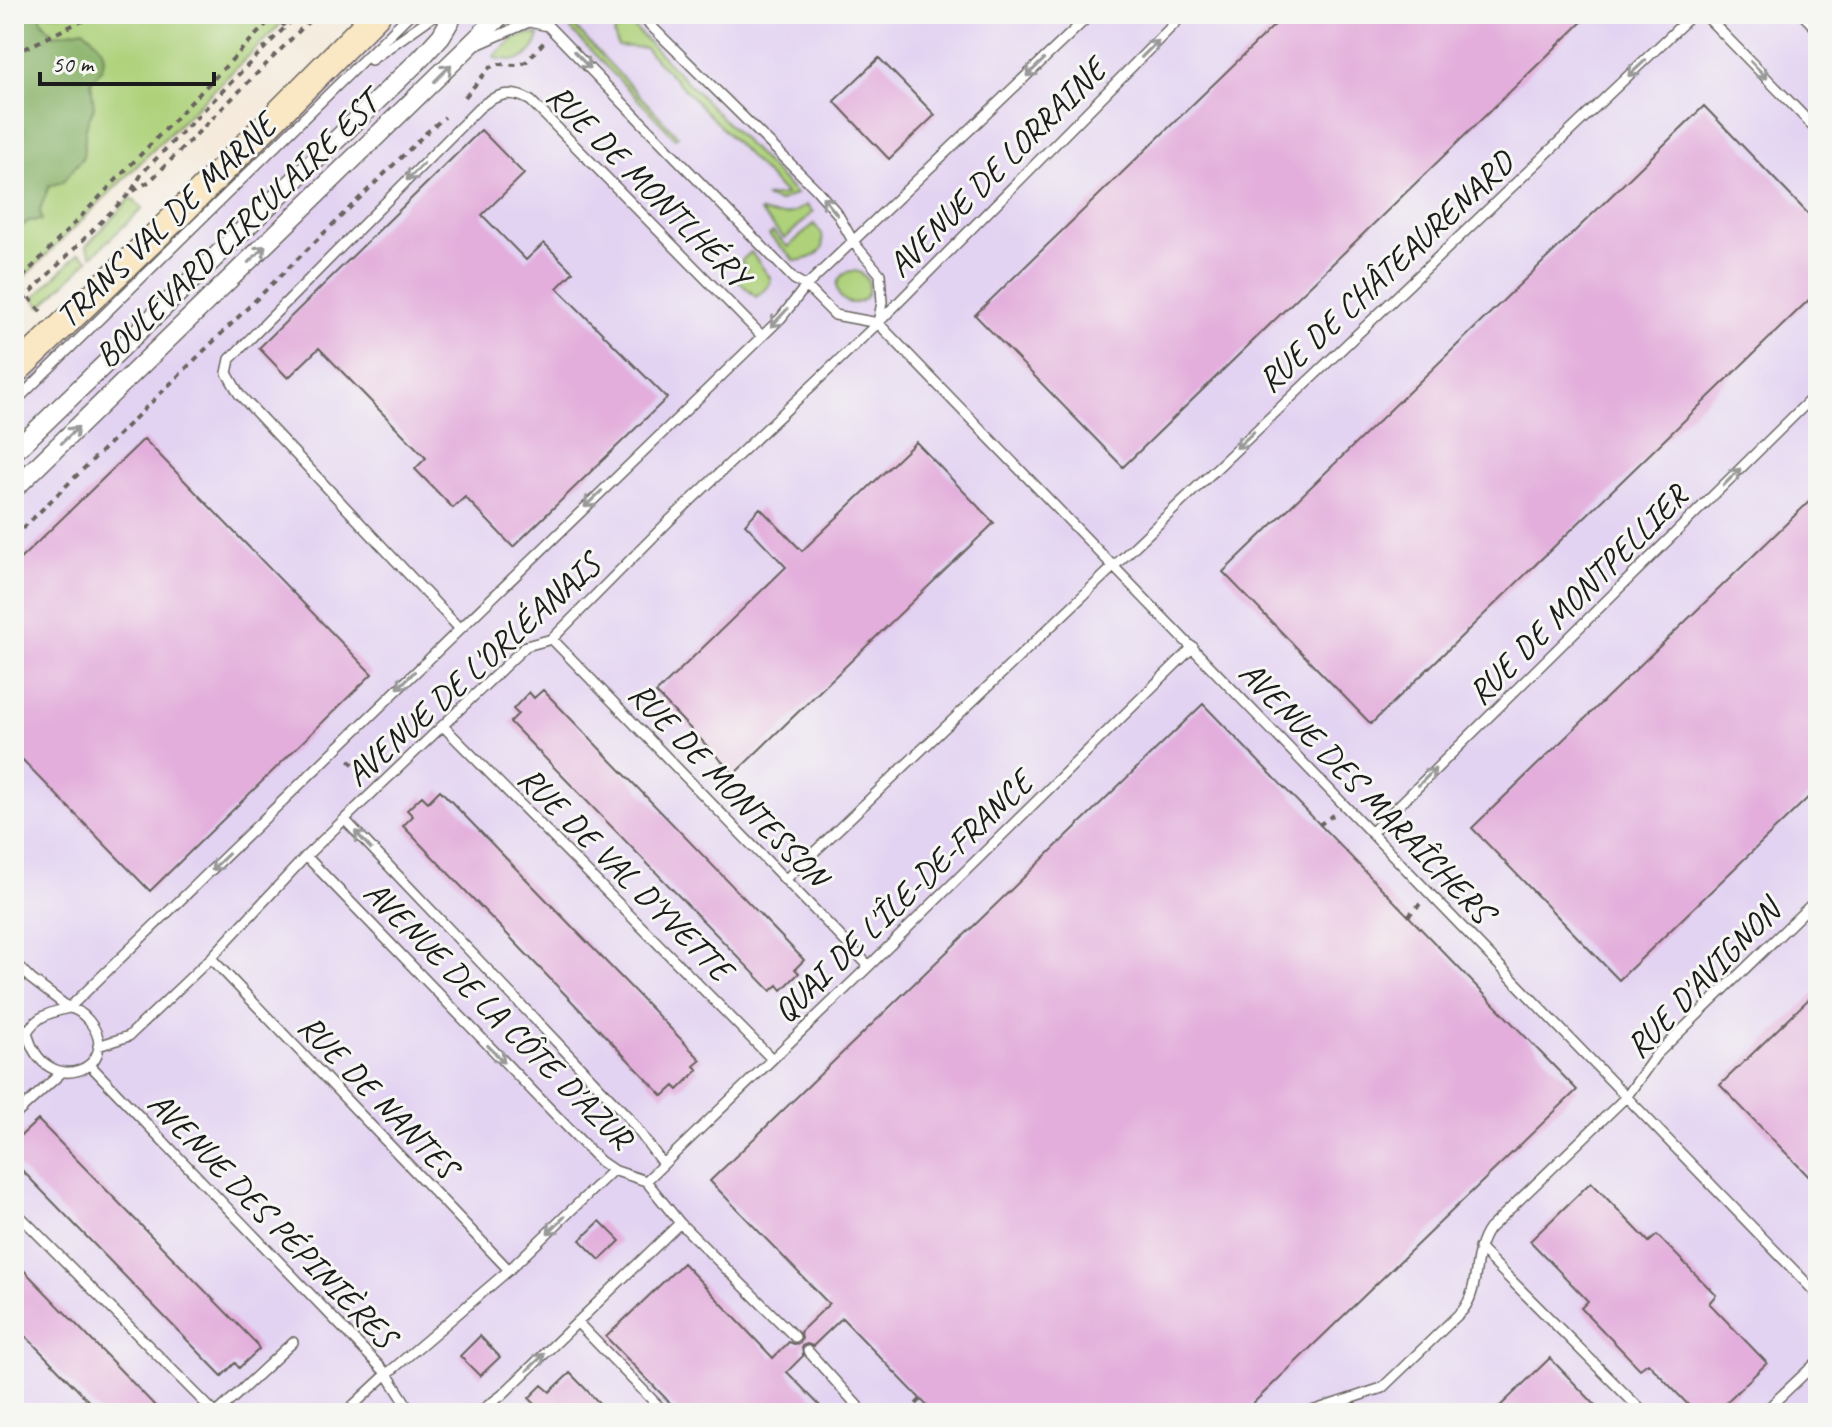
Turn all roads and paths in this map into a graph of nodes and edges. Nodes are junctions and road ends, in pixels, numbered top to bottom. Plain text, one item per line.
1 (117, 14) edge
2 (298, 14) edge
3 (316, 14) edge
4 (377, 14) edge
5 (410, 14) edge
6 (436, 14) edge
7 (454, 14) edge
8 (502, 14) edge
9 (572, 14) edge
10 (639, 14) edge
11 (1091, 14) edge
12 (1184, 14) edge
13 (1693, 14) edge
14 (1704, 14) edge
15 (1802, 14) edge
16 (274, 15) edge
17 (285, 26) junction
18 (1818, 30) edge
19 (554, 31) junction
20 (14, 47) edge
21 (468, 48) junction
22 (21, 52) junction
23 (14, 54) edge
24 (352, 74) junction
25 (460, 105) dead end
26 (451, 113) dead end
27 (1818, 131) edge
28 (130, 193) junction
29 (854, 243) junction
30 (15, 283) edge
31 (806, 286) junction
32 (28, 296) junction
33 (14, 309) edge
34 (40, 311) dead end
35 (878, 323) junction
36 (762, 336) junction
37 (14, 372) edge
38 (1818, 392) edge
39 (14, 403) edge
40 (14, 452) edge
41 (14, 489) edge
42 (14, 537) edge
43 (1112, 566) junction
44 (459, 628) junction
45 (552, 639) junction
46 (1193, 647) junction
47 (443, 726) junction
48 (338, 748) junction
49 (378, 790) junction
50 (345, 820) junction
51 (1372, 832) junction
52 (306, 856) junction
53 (785, 880) junction
54 (1818, 898) edge
55 (211, 958) junction
56 (14, 962) edge
57 (869, 966) junction
58 (69, 1008) junction
59 (14, 1020) edge
60 (27, 1032) junction
61 (14, 1041) edge
62 (98, 1046) junction
63 (771, 1058) junction
64 (90, 1065) junction
65 (61, 1073) junction
66 (1627, 1096) junction
67 (14, 1116) edge
68 (663, 1164) junction
69 (613, 1170) junction
70 (646, 1181) junction
71 (14, 1210) edge
72 (680, 1223) junction
73 (1479, 1248) junction
74 (509, 1270) junction
75 (1818, 1295) edge
76 (577, 1322) junction
77 (795, 1337) dead end
78 (293, 1342) dead end
79 (808, 1351) dead end
80 (1818, 1361) edge
81 (387, 1374) junction
82 (921, 1399) dead end
83 (1818, 1404) edge
84 (216, 1413) edge
85 (345, 1413) edge
86 (412, 1413) edge
87 (478, 1413) edge
88 (665, 1413) edge
89 (864, 1413) edge
90 (908, 1413) edge
91 (1306, 1413) edge
92 (1644, 1413) edge
93 (1763, 1413) edge
94 (1809, 1413) edge

1 - 22 path
2 - 17 path
3 - 28 path
4 - 37 main road
5 - 24 lane
6 - 24 lane
7 - 40 street
8 - 21 street, BOULEVARD CIRCULAIRE EST
9 - 19 path
29 -> 10 lane
11 -> 29 lane, AVENUE DE LORRAINE
35 -> 12 lane, AVENUE DE LORRAINE
13 -> 43 lane, RUE DE CHÂTEAURENARD
14 -> 27 lane
15 - 18 lane
16 - 17 path
16 - 30 path
17 - 28 path
19 - 21 lane
19 - 25 path
19 -> 31 lane
20 - 22 path
41 -> 21 street, BOULEVARD CIRCULAIRE EST
22 - 23 path
24 - 39 lane, TRANS VAL DE MARNE
26 - 42 path
28 - 32 path
29 - 31 lane, AVENUE DE LORRAINE
29 - 35 lane
30 - 32 path
31 - 35 lane
31 -> 36 lane, AVENUE DE LORRAINE
32 - 33 path
32 - 34 path
35 - 43 lane, AVENUE DES MARAÎCHERS
35 - 45 lane, AVENUE DE L'ORLÉANAIS
36 -> 44 lane, AVENUE DE LORRAINE
36 -> 44 lane, RUE DE MONTLHÉRY
51 -> 38 lane, RUE DE MONTPELLIER
43 - 46 lane, AVENUE DES MARAÎCHERS
43 - 53 lane, RUE DE CHÂTEAURENARD
44 -> 48 lane, AVENUE DE LORRAINE
45 - 47 lane, AVENUE DE L'ORLÉANAIS
45 - 53 lane, RUE DE MONTESSON
46 - 51 lane, AVENUE DES MARAÎCHERS
46 - 57 lane, QUAI DE L'ÎLE-DE-FRANCE
47 - 49 lane, AVENUE DE L'ORLÉANAIS
47 - 63 lane, RUE DE VAL D'YVETTE
48 - 49 path
48 -> 58 lane, AVENUE DE LORRAINE
49 - 50 lane, AVENUE DE L'ORLÉANAIS
50 - 52 lane, AVENUE DE L'ORLÉANAIS
68 -> 50 lane, AVENUE DE LA CÔTE D'AZUR
51 - 66 lane, AVENUE DES MARAÎCHERS
52 - 55 lane, AVENUE DE L'ORLÉANAIS
52 -> 69 lane, AVENUE DE LA CÔTE D'AZUR
53 - 57 lane, RUE DE MONTESSON
54 - 66 lane, RUE D'AVIGNON
55 - 62 lane, AVENUE DE L'ORLÉANAIS
55 - 74 lane, RUE DE NANTES
56 - 58 lane
57 - 63 lane, QUAI DE L'ÎLE-DE-FRANCE
58 - 60 lane
58 - 62 lane
59 - 60 lane
60 - 61 lane
60 - 65 lane
62 - 64 lane
63 - 68 lane, QUAI DE L'ÎLE-DE-FRANCE
64 - 65 lane
64 - 81 lane, AVENUE DES PÉPINIÈRES
65 - 67 lane
66 - 73 lane, RUE D'AVIGNON
66 - 75 lane, AVENUE DES MARAÎCHERS
68 - 70 lane, QUAI DE L'ÎLE-DE-FRANCE
69 - 70 lane, AVENUE DE LA CÔTE D'AZUR
69 -> 74 lane
70 - 72 lane, AVENUE DE LA CÔTE D'AZUR
71 - 84 lane
72 - 76 lane
72 - 77 lane, AVENUE DE LA CÔTE D'AZUR
73 - 91 lane
73 - 92 lane
74 - 81 lane
87 -> 76 lane
76 - 88 lane
78 - 84 lane
79 - 89 lane
80 - 93 lane
81 - 85 lane
81 - 86 lane, AVENUE DES PÉPINIÈRES
82 - 90 path
83 - 94 lane

